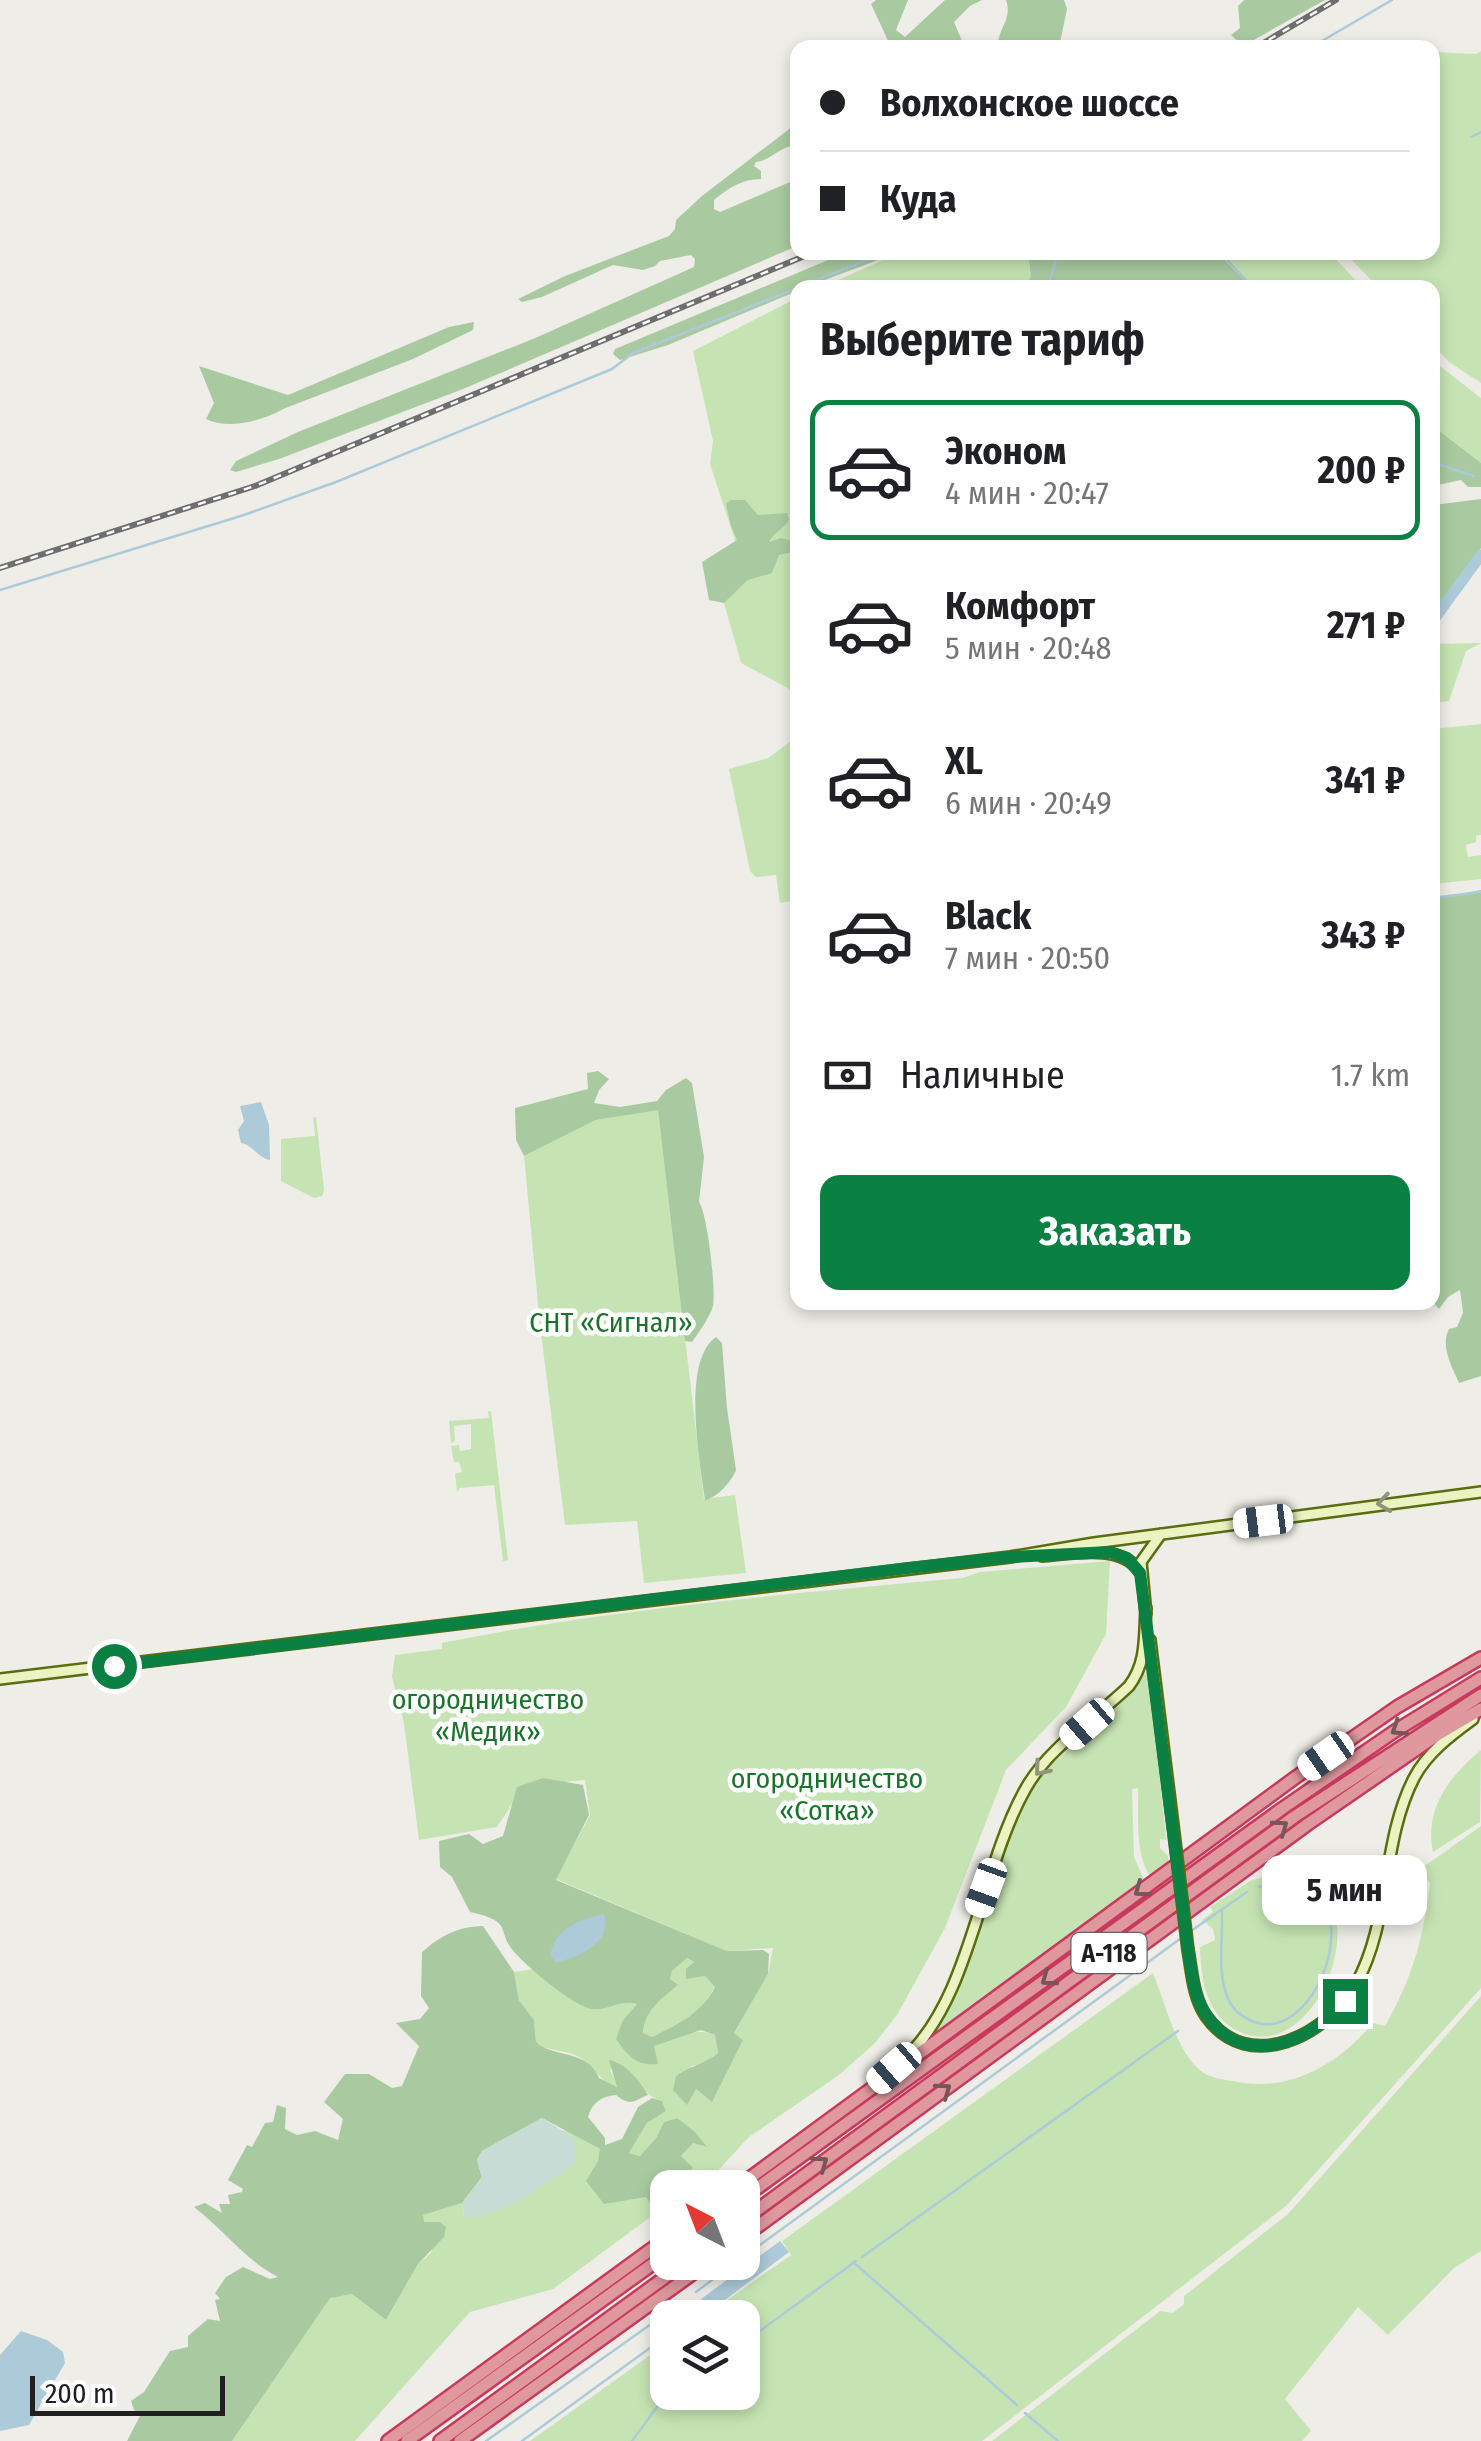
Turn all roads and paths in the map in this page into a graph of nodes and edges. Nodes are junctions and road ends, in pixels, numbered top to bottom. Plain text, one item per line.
1 (1481, 1492) edge
2 (1160, 1534) junction
3 (1010, 1557) junction
4 (1140, 1573) junction
5 (1146, 1608) junction
6 (1481, 1658) edge
7 (1481, 1678) edge
8 (0, 1680) edge
9 (1481, 1695) edge
10 (1481, 1711) edge
11 (872, 2088) junction
12 (760, 2170) edge
13 (760, 2186) edge
14 (760, 2208) edge
15 (760, 2222) edge
16 (650, 2251) edge
17 (650, 2266) edge
18 (662, 2280) edge
19 (683, 2280) edge
20 (538, 2346) junction
21 (424, 2414) junction
22 (388, 2441) edge
23 (408, 2441) edge
24 (440, 2441) edge
25 (460, 2441) edge

1 -> 2 main road
2 - 3 main road
2 - 4 main road
3 - 4 main road
3 - 8 main road
4 - 5 main road
5 - 10 main road, bridge
5 -> 11 main road
6 -> 11 highway
7 -> 13 highway, А-118
14 -> 9 highway, А-118
15 -> 10 highway
11 - 12 highway
16 - 21 highway
17 - 20 highway
18 - 24 highway
19 - 25 highway
20 - 21 highway
20 - 23 highway
21 - 22 highway

